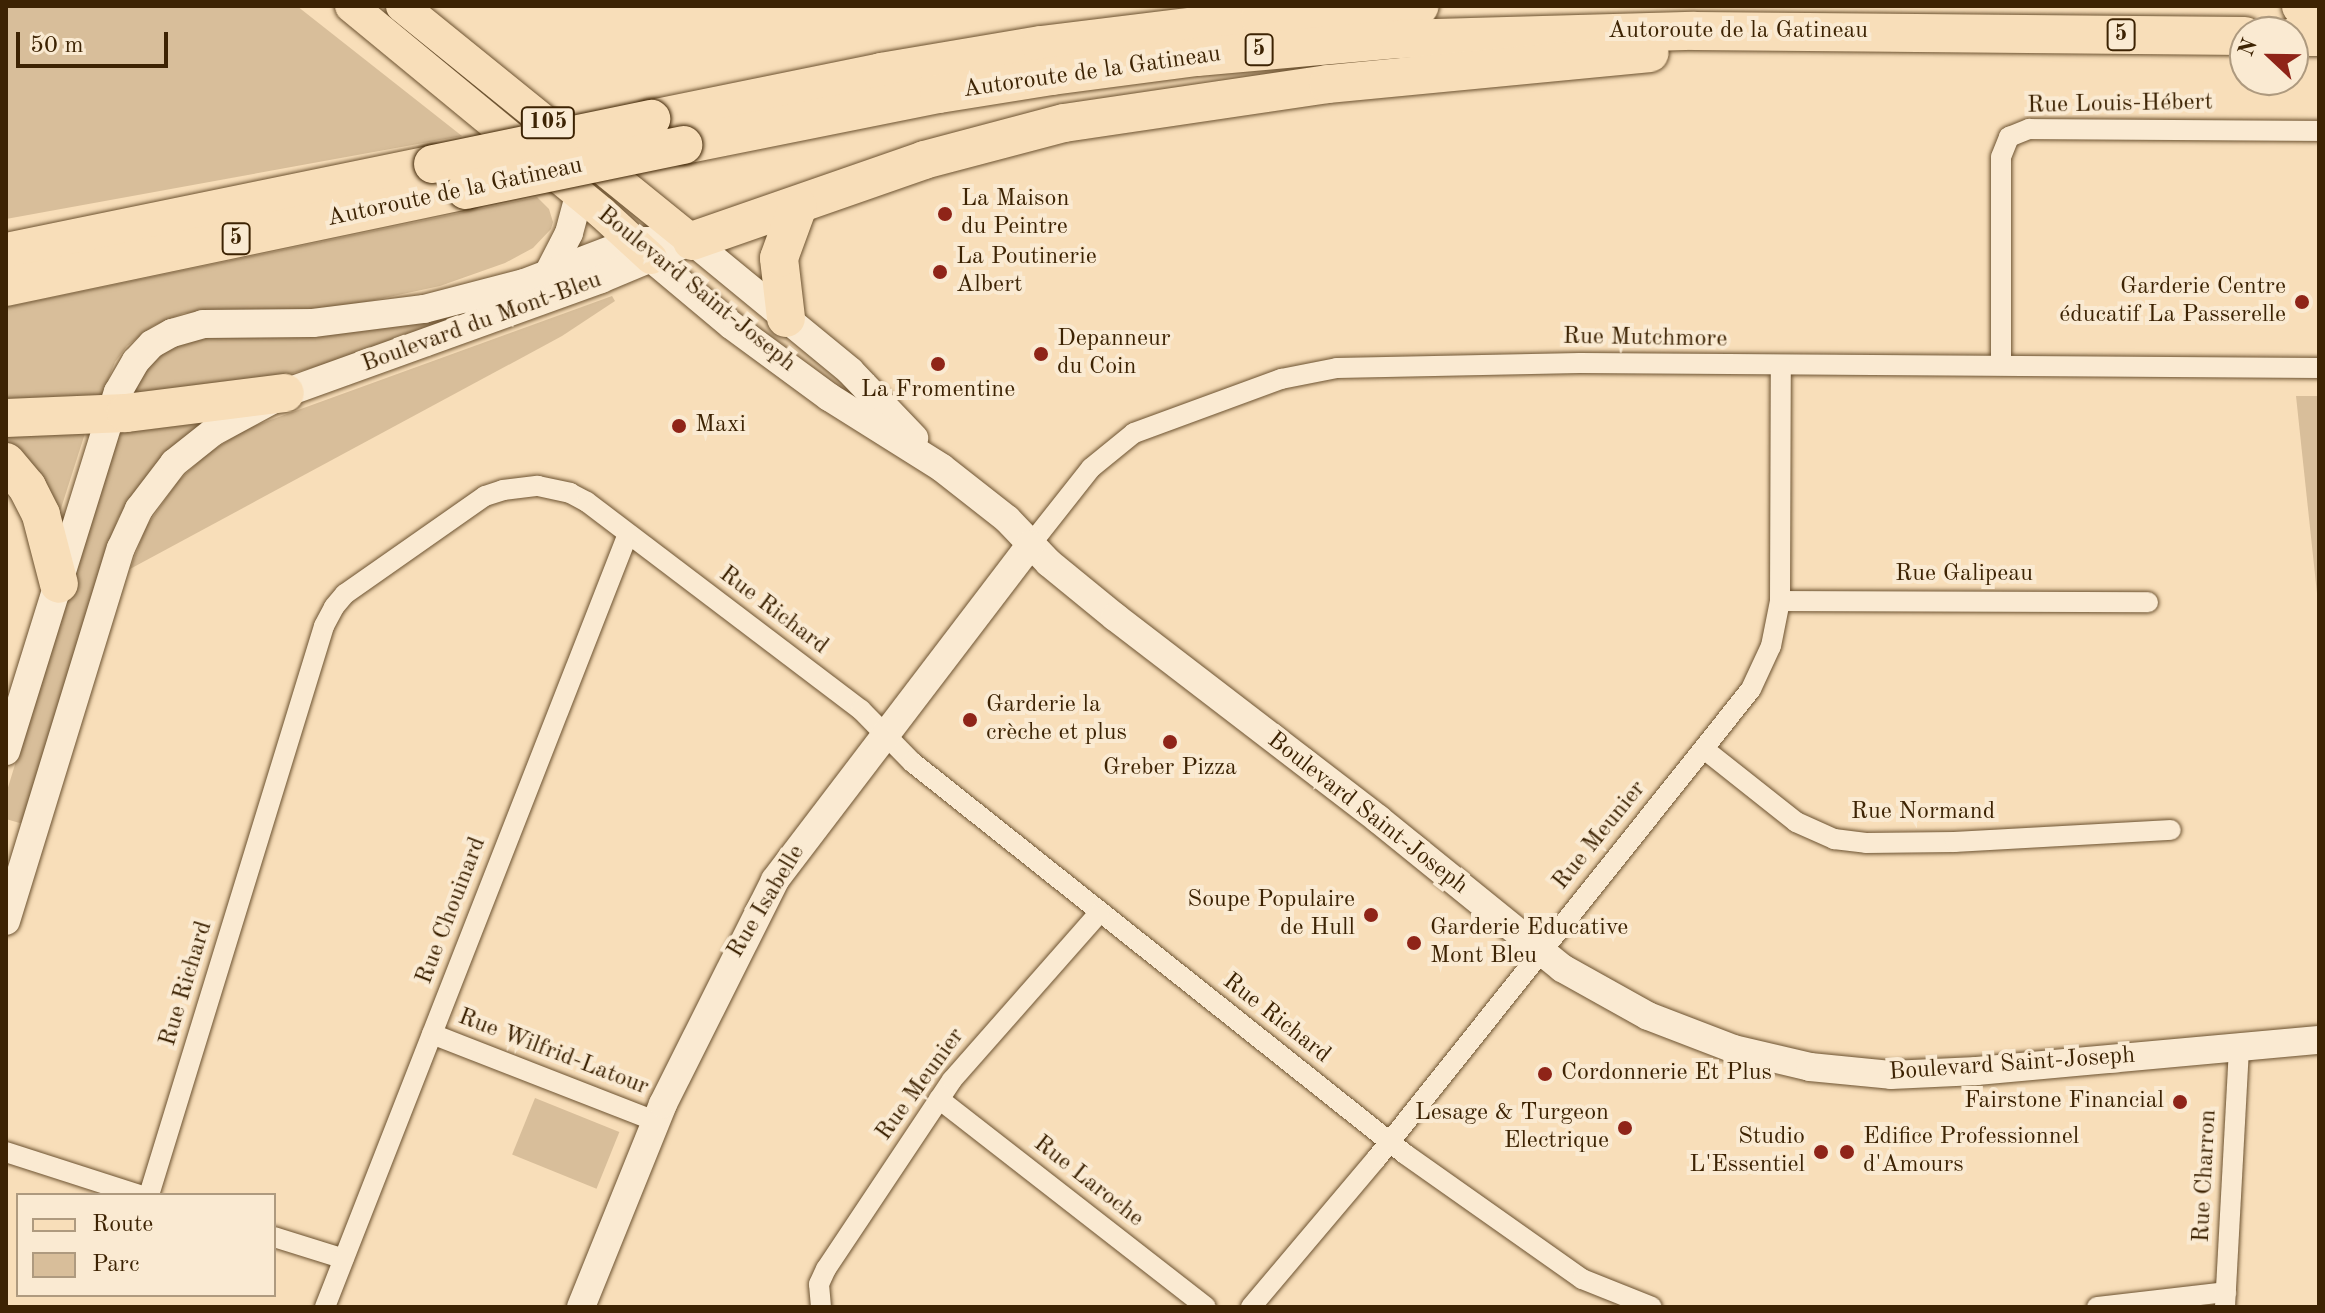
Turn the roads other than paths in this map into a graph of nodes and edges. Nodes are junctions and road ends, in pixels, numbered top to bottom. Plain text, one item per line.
1 (351, 6) edge
2 (402, 6) edge
3 (1420, 6) edge
4 (2301, 6) edge
5 (2319, 6) edge
6 (1844, 32) junction
7 (2229, 36) edge
8 (2319, 131) edge
9 (579, 195) junction
10 (798, 206) junction
11 (692, 241) junction
12 (642, 250) junction
13 (6, 252) edge
14 (548, 274) junction
15 (6, 287) edge
16 (786, 318) junction
17 (2001, 365) junction
18 (1781, 366) junction
19 (2319, 368) edge
20 (285, 393) junction
21 (111, 414) junction
22 (6, 418) edge
23 (6, 462) edge
24 (942, 468) junction
25 (628, 534) junction
26 (1031, 544) junction
27 (59, 584) junction
28 (1780, 601) junction
29 (2148, 602) dead end
30 (886, 737) junction
31 (1704, 749) junction
32 (6, 751) edge
33 (2171, 830) dead end
34 (1099, 913) junction
35 (6, 921) edge
36 (1542, 951) junction
37 (432, 1034) junction
38 (2319, 1040) edge
39 (2239, 1048) junction
40 (939, 1099) junction
41 (655, 1121) junction
42 (1390, 1142) junction
43 (6, 1152) edge
44 (133, 1193) edge
45 (150, 1193) edge
46 (276, 1238) edge
47 (344, 1259) junction
48 (2225, 1300) edge
49 (325, 1307) edge
50 (581, 1307) edge
51 (821, 1307) edge
52 (1206, 1307) edge
53 (1251, 1307) edge
54 (1652, 1307) edge
55 (2097, 1307) edge

1 - 9 main road, Boulevard Saint-Joseph / 105
2 - 11 main road, Boulevard Saint-Joseph / 105
3 - 13 highway, Autoroute de la Gatineau / 5, bridge
4 - 5 highway
6 - 7 highway, Autoroute de la Gatineau / 5
6 - 10 highway
6 - 15 highway, Autoroute de la Gatineau / 5, bridge
8 - 17 street, Rue Louis-Hébert
9 - 12 main road, Boulevard Saint-Joseph / 105
9 - 14 street
10 - 11 highway
10 - 16 highway
11 - 12 street, Boulevard du Mont-Bleu
11 - 16 street, Boulevard Saint-Joseph
12 - 14 street, Boulevard du Mont-Bleu
12 - 20 street, Boulevard du Mont-Bleu
12 - 24 street, Boulevard Saint-Joseph
14 - 21 street, Boulevard du Mont-Bleu
16 - 24 street, Boulevard Saint-Joseph
17 - 18 street, Rue Mutchmore
17 - 19 street, Rue Mutchmore
18 - 26 street, Rue Mutchmore
18 - 28 street, Rue Meunier
20 - 21 highway
20 - 35 street, Boulevard du Mont-Bleu
21 - 22 highway
21 - 27 street, Boulevard du Mont-Bleu
23 - 27 highway
24 - 26 street, Boulevard Saint-Joseph
25 - 30 street, Rue Richard
25 - 37 street, Rue Chouinard
25 - 45 street, Rue Richard
26 - 30 street, Rue Isabelle
26 - 36 street, Boulevard Saint-Joseph
27 - 32 street, Boulevard du Mont-Bleu
28 - 29 street, Rue Galipeau
28 - 31 street, Rue Meunier
30 - 34 street, Rue Richard
30 - 41 street, Rue Isabelle
31 - 33 street, Rue Normand
31 - 36 street, Rue Meunier
34 - 40 street, Rue Meunier
34 - 42 street, Rue Richard
36 - 39 street, Boulevard Saint-Joseph
36 - 42 street, Rue Meunier
37 - 41 street, Rue Wilfrid-Latour
37 - 47 street, Rue Chouinard
38 - 39 street, Boulevard Saint-Joseph
39 - 48 street, Rue Charron
40 - 51 street, Rue Meunier
40 - 52 street, Rue Laroche
41 - 50 street, Rue Isabelle
42 - 53 street, Rue Meunier
42 - 54 street, Rue Richard
43 - 44 street
46 - 47 street
47 - 49 street, Rue Chouinard
48 - 55 street

